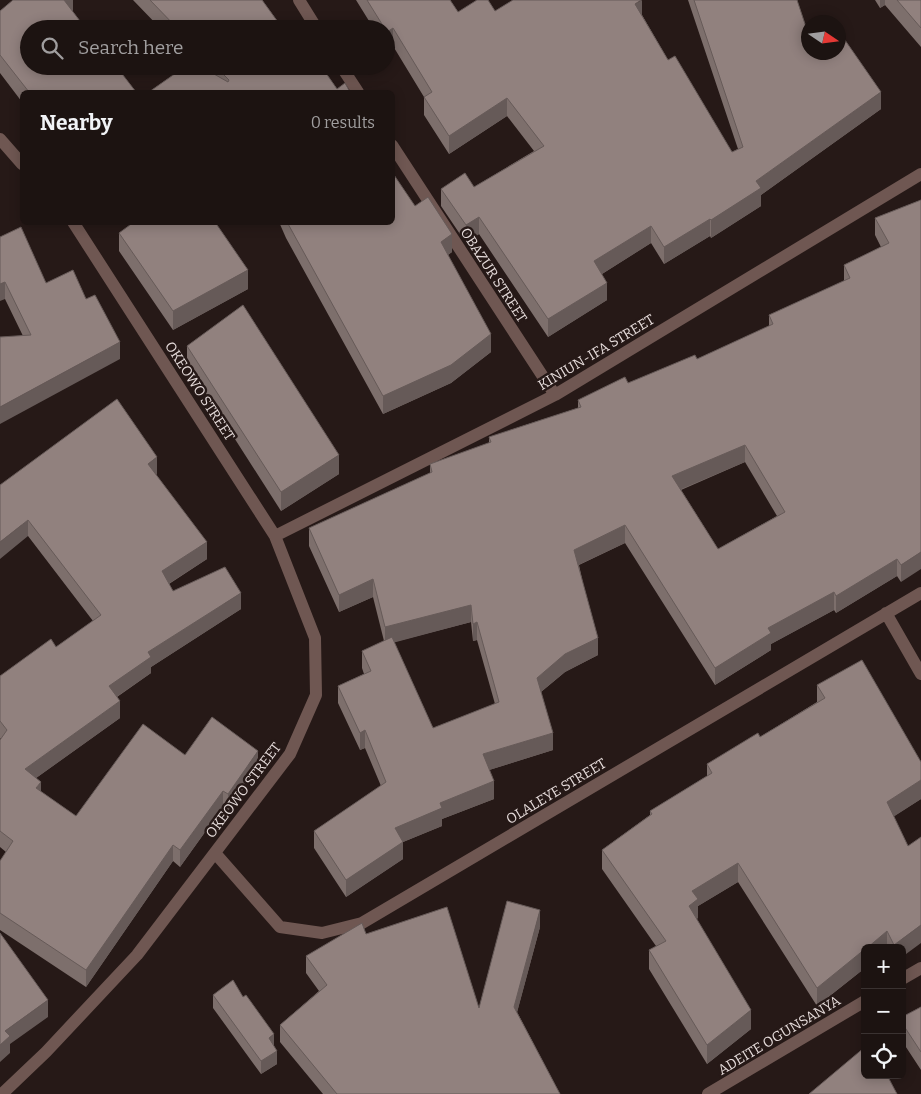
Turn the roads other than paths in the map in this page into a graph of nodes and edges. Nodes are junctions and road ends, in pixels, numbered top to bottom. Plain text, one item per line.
1 (299, 0) edge
2 (311, 20) edge
3 (348, 75) edge
4 (357, 90) edge
5 (0, 139) edge
6 (395, 150) edge
7 (20, 162) edge
8 (921, 174) edge
9 (76, 225) edge
10 (555, 396) junction
11 (275, 536) junction
12 (921, 593) edge
13 (886, 613) junction
14 (921, 674) edge
15 (215, 853) junction
16 (921, 968) edge
17 (906, 977) edge
18 (861, 1003) edge
19 (2, 1094) edge
20 (708, 1094) edge

1 - 2 street
3 - 4 street
5 - 7 street
6 - 10 street, OBAZUR STREET
8 - 10 street, KINIUN-IFA STREET
9 - 11 street, OKEOWO STREET
10 - 11 street, KINIUN-IFA STREET
11 - 15 street, OKEOWO STREET
12 - 13 street, OLALEYE STREET
13 - 14 street
13 - 15 street, OLALEYE STREET
15 - 19 street, OKEOWO STREET
16 - 17 street
18 - 20 street, ADEITE OGUNSANYA

